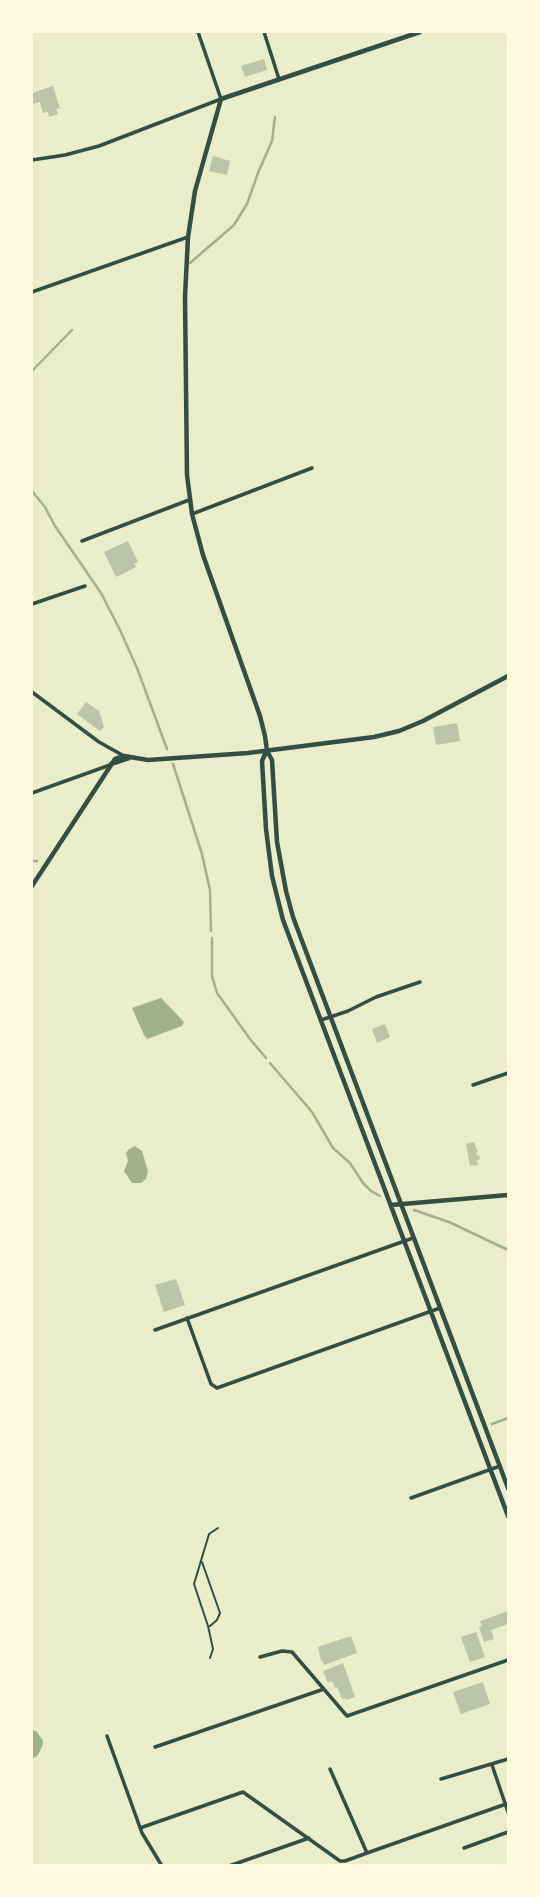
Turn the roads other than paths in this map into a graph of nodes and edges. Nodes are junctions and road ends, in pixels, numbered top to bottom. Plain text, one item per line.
1 (198, 32) edge
2 (264, 32) edge
3 (419, 32) edge
4 (279, 79) junction
5 (221, 99) junction
6 (32, 160) edge
7 (188, 237) junction
8 (32, 292) edge
9 (312, 468) dead end
10 (189, 500) junction
11 (192, 514) junction
12 (82, 541) dead end
13 (85, 586) dead end
14 (32, 604) edge
15 (509, 676) edge
16 (32, 692) edge
17 (267, 751) junction
18 (124, 756) junction
19 (131, 758) junction
20 (110, 765) junction
21 (32, 793) edge
22 (32, 886) edge
23 (293, 917) junction
24 (283, 920) junction
25 (419, 982) dead end
26 (331, 1017) junction
27 (321, 1020) junction
28 (509, 1073) edge
29 (472, 1085) dead end
30 (369, 1119) junction
31 (360, 1123) junction
32 (509, 1195) edge
33 (401, 1204) junction
34 (391, 1205) junction
35 (414, 1238) junction
36 (405, 1241) junction
37 (440, 1308) junction
38 (431, 1311) junction
39 (187, 1318) junction
40 (155, 1330) dead end
41 (500, 1466) junction
42 (491, 1470) junction
43 (509, 1488) edge
44 (411, 1498) dead end
45 (509, 1516) edge
46 (260, 1657) dead end
47 (509, 1660) edge
48 (324, 1689) junction
49 (107, 1736) dead end
50 (155, 1747) dead end
51 (509, 1759) edge
52 (492, 1765) junction
53 (330, 1769) dead end
54 (441, 1779) dead end
55 (506, 1804) junction
56 (509, 1812) edge
57 (140, 1828) junction
58 (509, 1832) edge
59 (309, 1838) junction
60 (464, 1848) dead end
61 (367, 1853) junction
62 (162, 1866) edge
63 (229, 1866) edge

1 - 5 street
2 - 4 street
3 - 4 street
4 - 5 street
5 - 6 street
5 - 7 street
7 - 8 street
7 - 10 street
9 - 11 street
10 - 11 street
10 - 12 street
11 - 17 street
13 - 14 street
15 - 17 street
16 - 18 street
17 - 19 street
17 - 23 street
17 - 24 street
18 - 19 street
18 - 20 street
19 - 20 street
20 - 21 street
20 - 22 street
23 - 24 street
23 - 26 street
24 - 27 street
25 - 26 street
26 - 27 street
26 - 30 street
27 - 31 street
28 - 29 street
30 - 31 street
30 - 33 street
31 - 34 street
32 - 33 street
33 - 34 street
33 - 35 street
34 - 36 street
35 - 36 street
35 - 37 street
36 - 38 street
36 - 39 street
37 - 38 street
37 - 41 street
38 - 39 street
38 - 42 street
39 - 40 street
41 - 42 street
41 - 43 street
42 - 44 street
42 - 45 street
46 - 48 street
47 - 48 street
48 - 50 street
49 - 57 street
51 - 52 street
52 - 54 street
52 - 55 street
53 - 61 street
55 - 56 street
55 - 61 street
57 - 59 street
57 - 62 street
58 - 60 street
59 - 61 street
59 - 63 street

